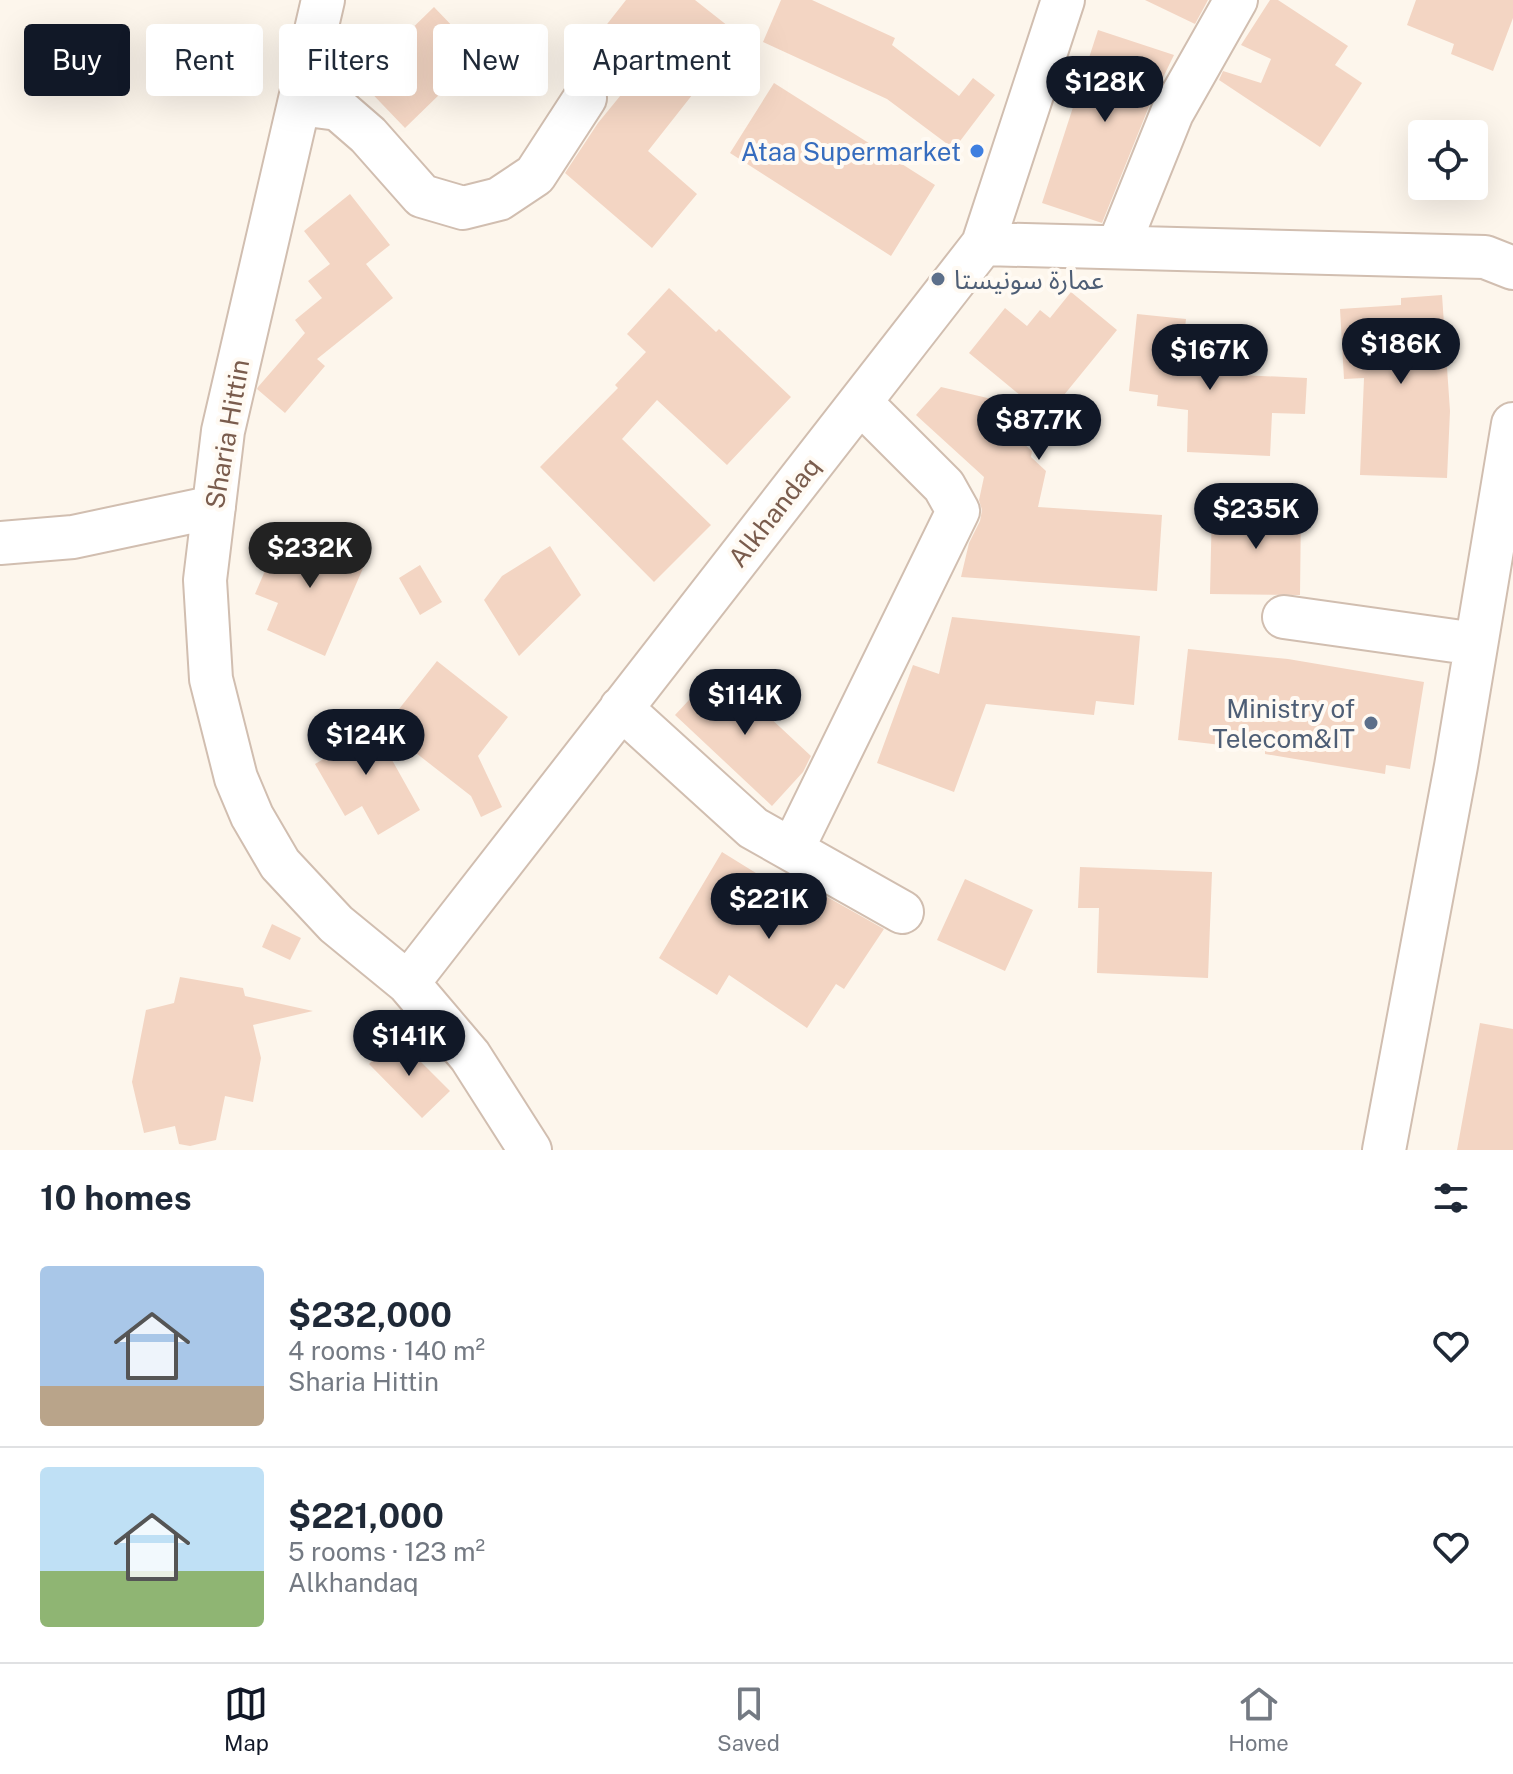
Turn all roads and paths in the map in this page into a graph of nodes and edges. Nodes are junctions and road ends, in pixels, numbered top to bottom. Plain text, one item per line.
1 (323, 0) edge
2 (1063, 0) edge
3 (1236, 0) edge
4 (585, 98) dead end
5 (299, 104) junction
6 (983, 244) junction
7 (1118, 247) junction
8 (1513, 268) edge
9 (860, 402) junction
10 (1513, 424) edge
11 (214, 507) junction
12 (0, 543) edge
13 (1284, 617) dead end
14 (1476, 644) junction
15 (621, 708) junction
16 (792, 850) junction
17 (902, 912) dead end
18 (408, 983) junction
19 (530, 1150) edge
20 (1384, 1150) edge

1 - 5 street, Sharia Hittin
2 - 6 street, Alkhandaq
3 - 7 street
4 - 5 street
5 - 11 street, Sharia Hittin
6 - 7 street
6 - 9 street, Alkhandaq
7 - 8 street
9 - 15 street, Alkhandaq
9 - 16 street
10 - 14 street
11 - 12 street
11 - 18 street, Sharia Hittin
13 - 14 street
14 - 20 street
15 - 16 street
15 - 18 street, Alkhandaq
16 - 17 street
18 - 19 street, Sharia Hittin

